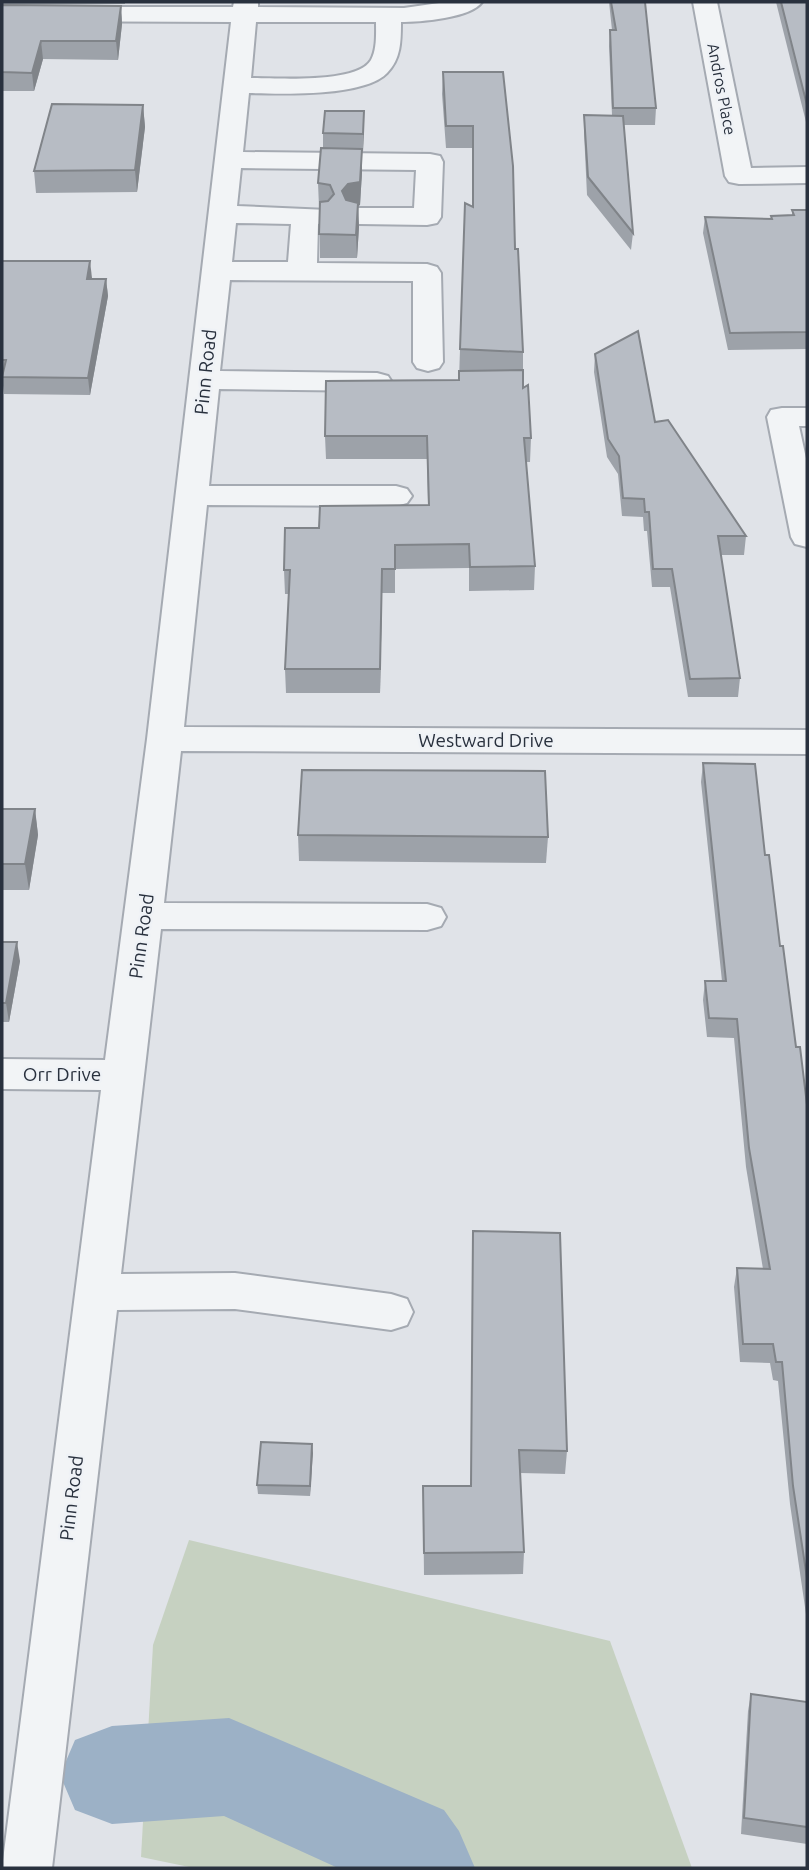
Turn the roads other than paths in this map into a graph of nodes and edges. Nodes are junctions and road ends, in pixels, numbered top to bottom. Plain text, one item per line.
1 (470, 2) edge
2 (705, 2) edge
3 (245, 8) edge
4 (2, 14) edge
5 (388, 15) junction
6 (236, 85) junction
7 (228, 160) junction
8 (807, 176) edge
9 (222, 214) junction
10 (359, 216) edge
11 (216, 271) junction
12 (302, 271) junction
13 (204, 380) junction
14 (795, 417) edge
15 (192, 495) junction
16 (396, 496) dead end
17 (807, 537) edge
18 (165, 739) junction
19 (807, 742) edge
20 (144, 916) junction
21 (427, 917) dead end
22 (2, 1074) edge
23 (122, 1075) junction
24 (96, 1292) junction
25 (391, 1312) dead end
26 (26, 1868) edge

1 - 5 street
2 - 8 street, Andros Place
3 - 4 street
3 - 5 street
3 - 6 street, Pinn Road
5 - 6 street
6 - 7 street, Pinn Road
7 - 9 street, Pinn Road
7 - 10 street
9 - 11 street, Pinn Road
9 - 12 street
11 - 12 street
11 - 13 street, Pinn Road
12 - 13 street
13 - 15 street, Pinn Road
14 - 17 street
15 - 16 street
15 - 18 street, Pinn Road
18 - 19 street, Westward Drive
18 - 20 street, Pinn Road
20 - 21 street
20 - 23 street, Pinn Road
22 - 23 street, Orr Drive
23 - 24 street, Pinn Road
24 - 25 street
24 - 26 street, Pinn Road

